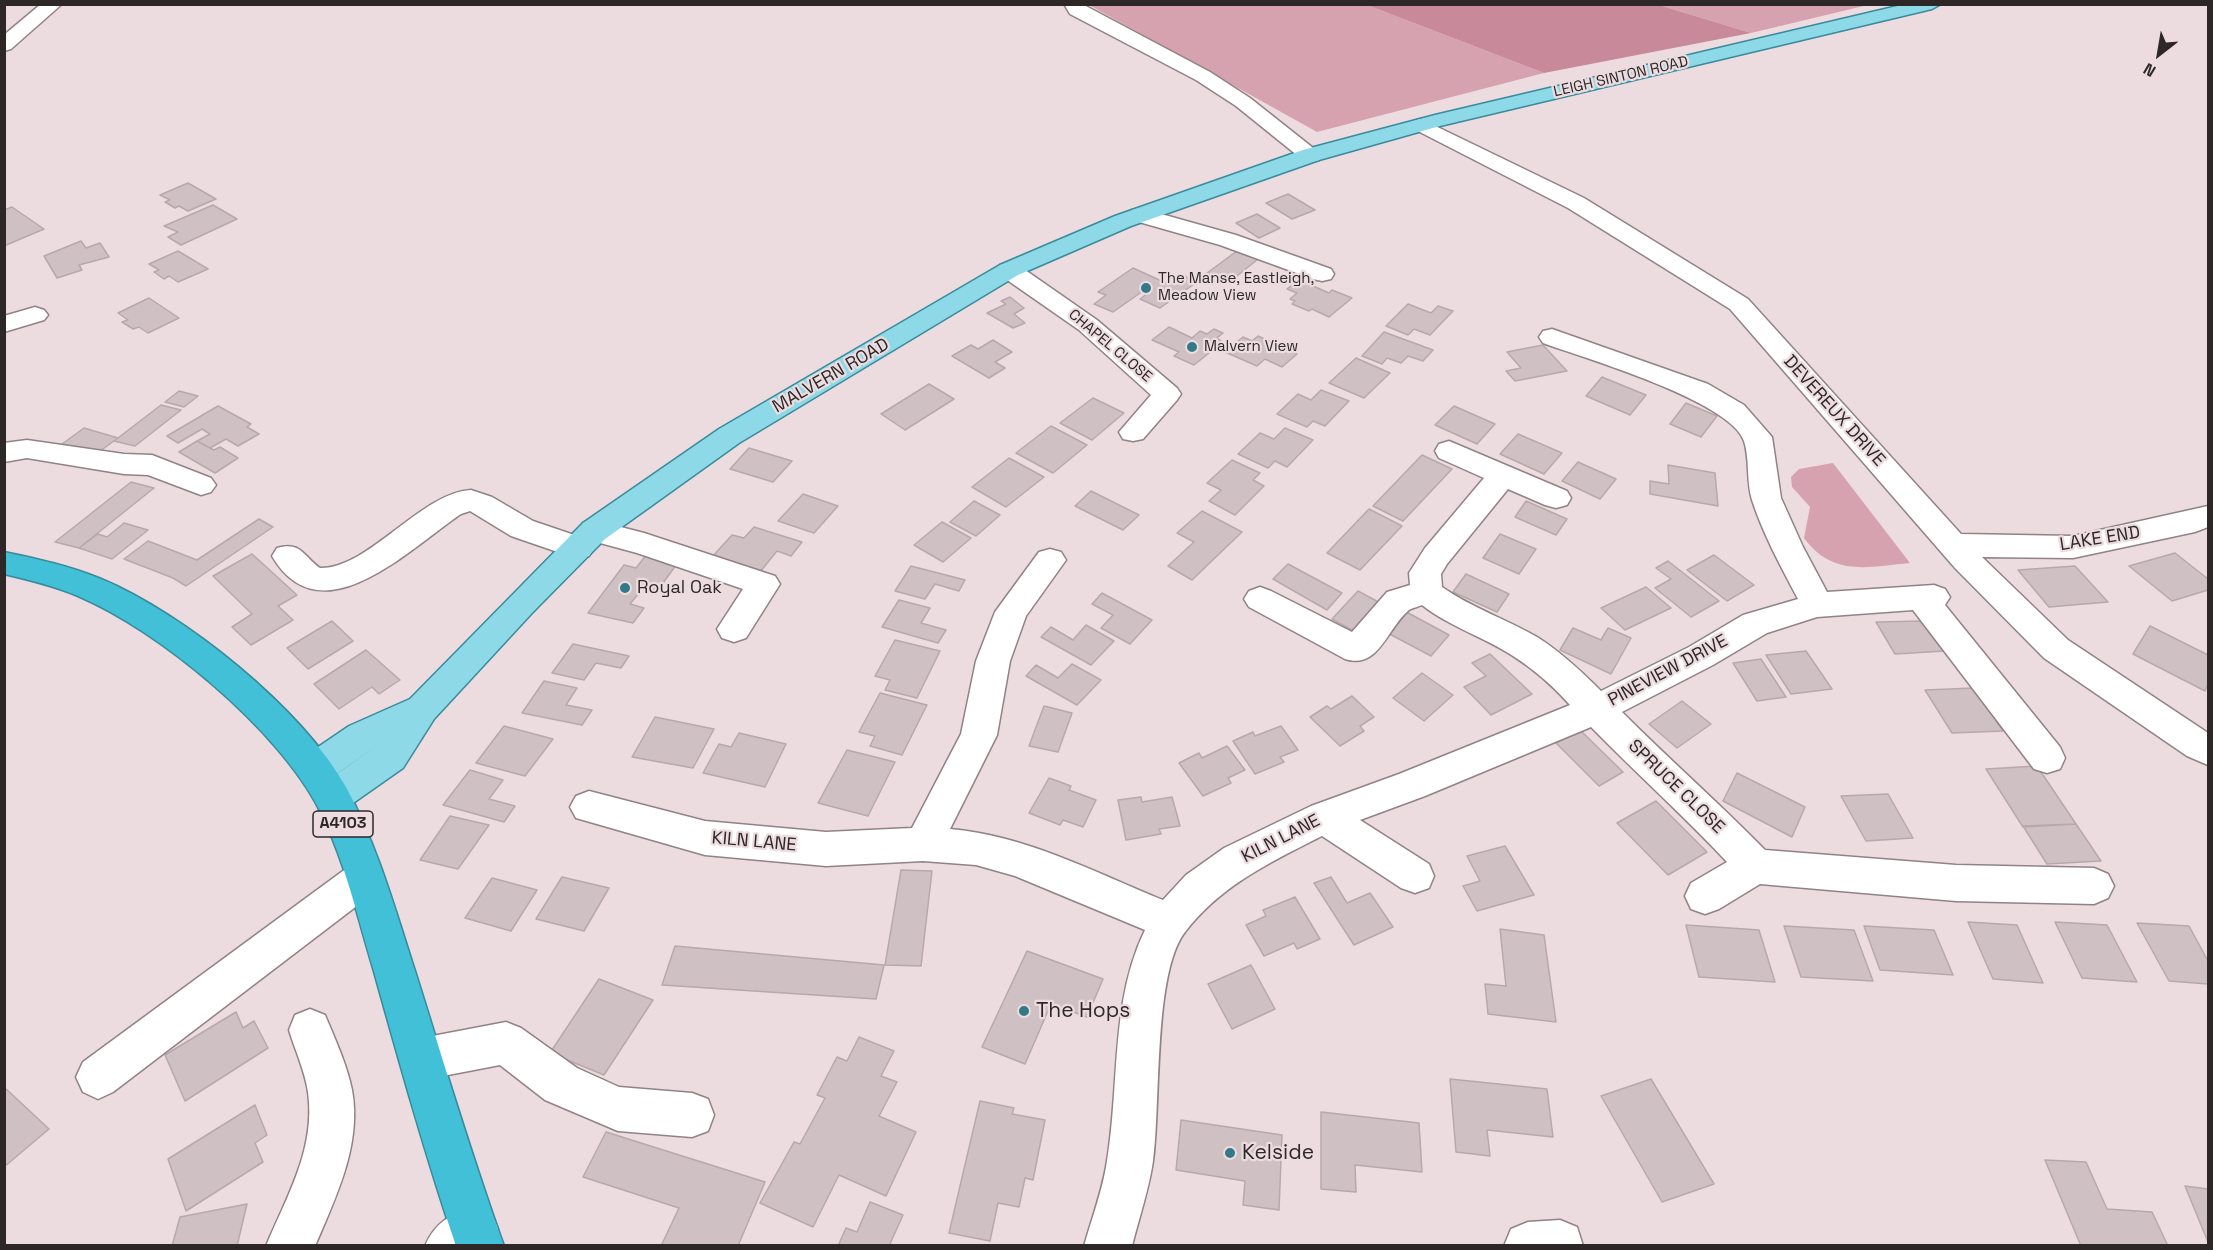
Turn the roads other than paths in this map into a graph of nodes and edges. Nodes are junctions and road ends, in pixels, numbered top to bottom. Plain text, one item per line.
1 (53, 4) edge
2 (1073, 4) edge
3 (1932, 4) edge
4 (4, 45) edge
5 (1421, 124) junction
6 (1311, 155) junction
7 (1140, 215) junction
8 (1009, 270) junction
9 (1322, 274) dead end
10 (35, 315) dead end
11 (4, 324) edge
12 (1552, 337) dead end
13 (1133, 432) dead end
14 (1449, 451) dead end
15 (4, 453) edge
16 (1503, 475) junction
17 (201, 485) dead end
18 (1556, 498) dead end
19 (2208, 516) edge
20 (586, 540) junction
21 (1953, 545) junction
22 (288, 556) dead end
23 (1050, 560) dead end
24 (4, 563) edge
25 (1428, 592) junction
26 (1260, 599) dead end
27 (1817, 605) junction
28 (734, 629) dead end
29 (1597, 709) junction
30 (2208, 750) edge
31 (2047, 758) dead end
32 (324, 783) junction
33 (1412, 786) joint
34 (589, 807) dead end
35 (1324, 817) junction
36 (923, 844) junction
37 (1755, 866) junction
38 (1414, 876) dead end
39 (365, 877) junction
40 (2094, 886) dead end
41 (1705, 896) dead end
42 (1169, 921) junction
43 (310, 1030) dead end
44 (422, 1059) junction
45 (98, 1077) dead end
46 (692, 1115) dead end
47 (468, 1240) edge
48 (290, 1245) edge
49 (1108, 1245) edge

1 - 4 street
2 - 6 street
3 - 5 main road, LEIGH SINTON ROAD
5 - 6 main road, LEIGH SINTON ROAD
5 - 21 street, DEVEREUX DRIVE
6 - 7 main road, MALVERN ROAD
7 - 8 main road, MALVERN ROAD
7 - 9 street
8 - 13 street, CHAPEL CLOSE
8 - 20 main road, MALVERN ROAD
10 - 11 street
12 - 27 street
14 - 16 street
15 - 17 street
16 - 18 street
16 - 25 street
19 - 21 street, LAKE END
20 - 22 street
20 - 28 street
20 - 32 main road, MALVERN ROAD
21 - 30 street, DEVEREUX DRIVE
23 - 36 street
24 - 32 highway, A4103
25 - 26 street
25 - 29 street, SPRUCE CLOSE
27 - 29 street, PINEVIEW DRIVE
27 - 31 street, PINEVIEW DRIVE
29 - 33 street, PINEVIEW DRIVE
29 - 37 street, SPRUCE CLOSE
32 - 39 highway, A4103
33 - 35 street, KILN LANE
34 - 36 street, KILN LANE
35 - 38 street
35 - 42 street, KILN LANE
36 - 42 street, KILN LANE
37 - 40 street
37 - 41 street
39 - 44 highway, A4103
39 - 45 street
42 - 49 street, KILN LANE
43 - 48 street
44 - 46 street
44 - 47 highway, A4103

